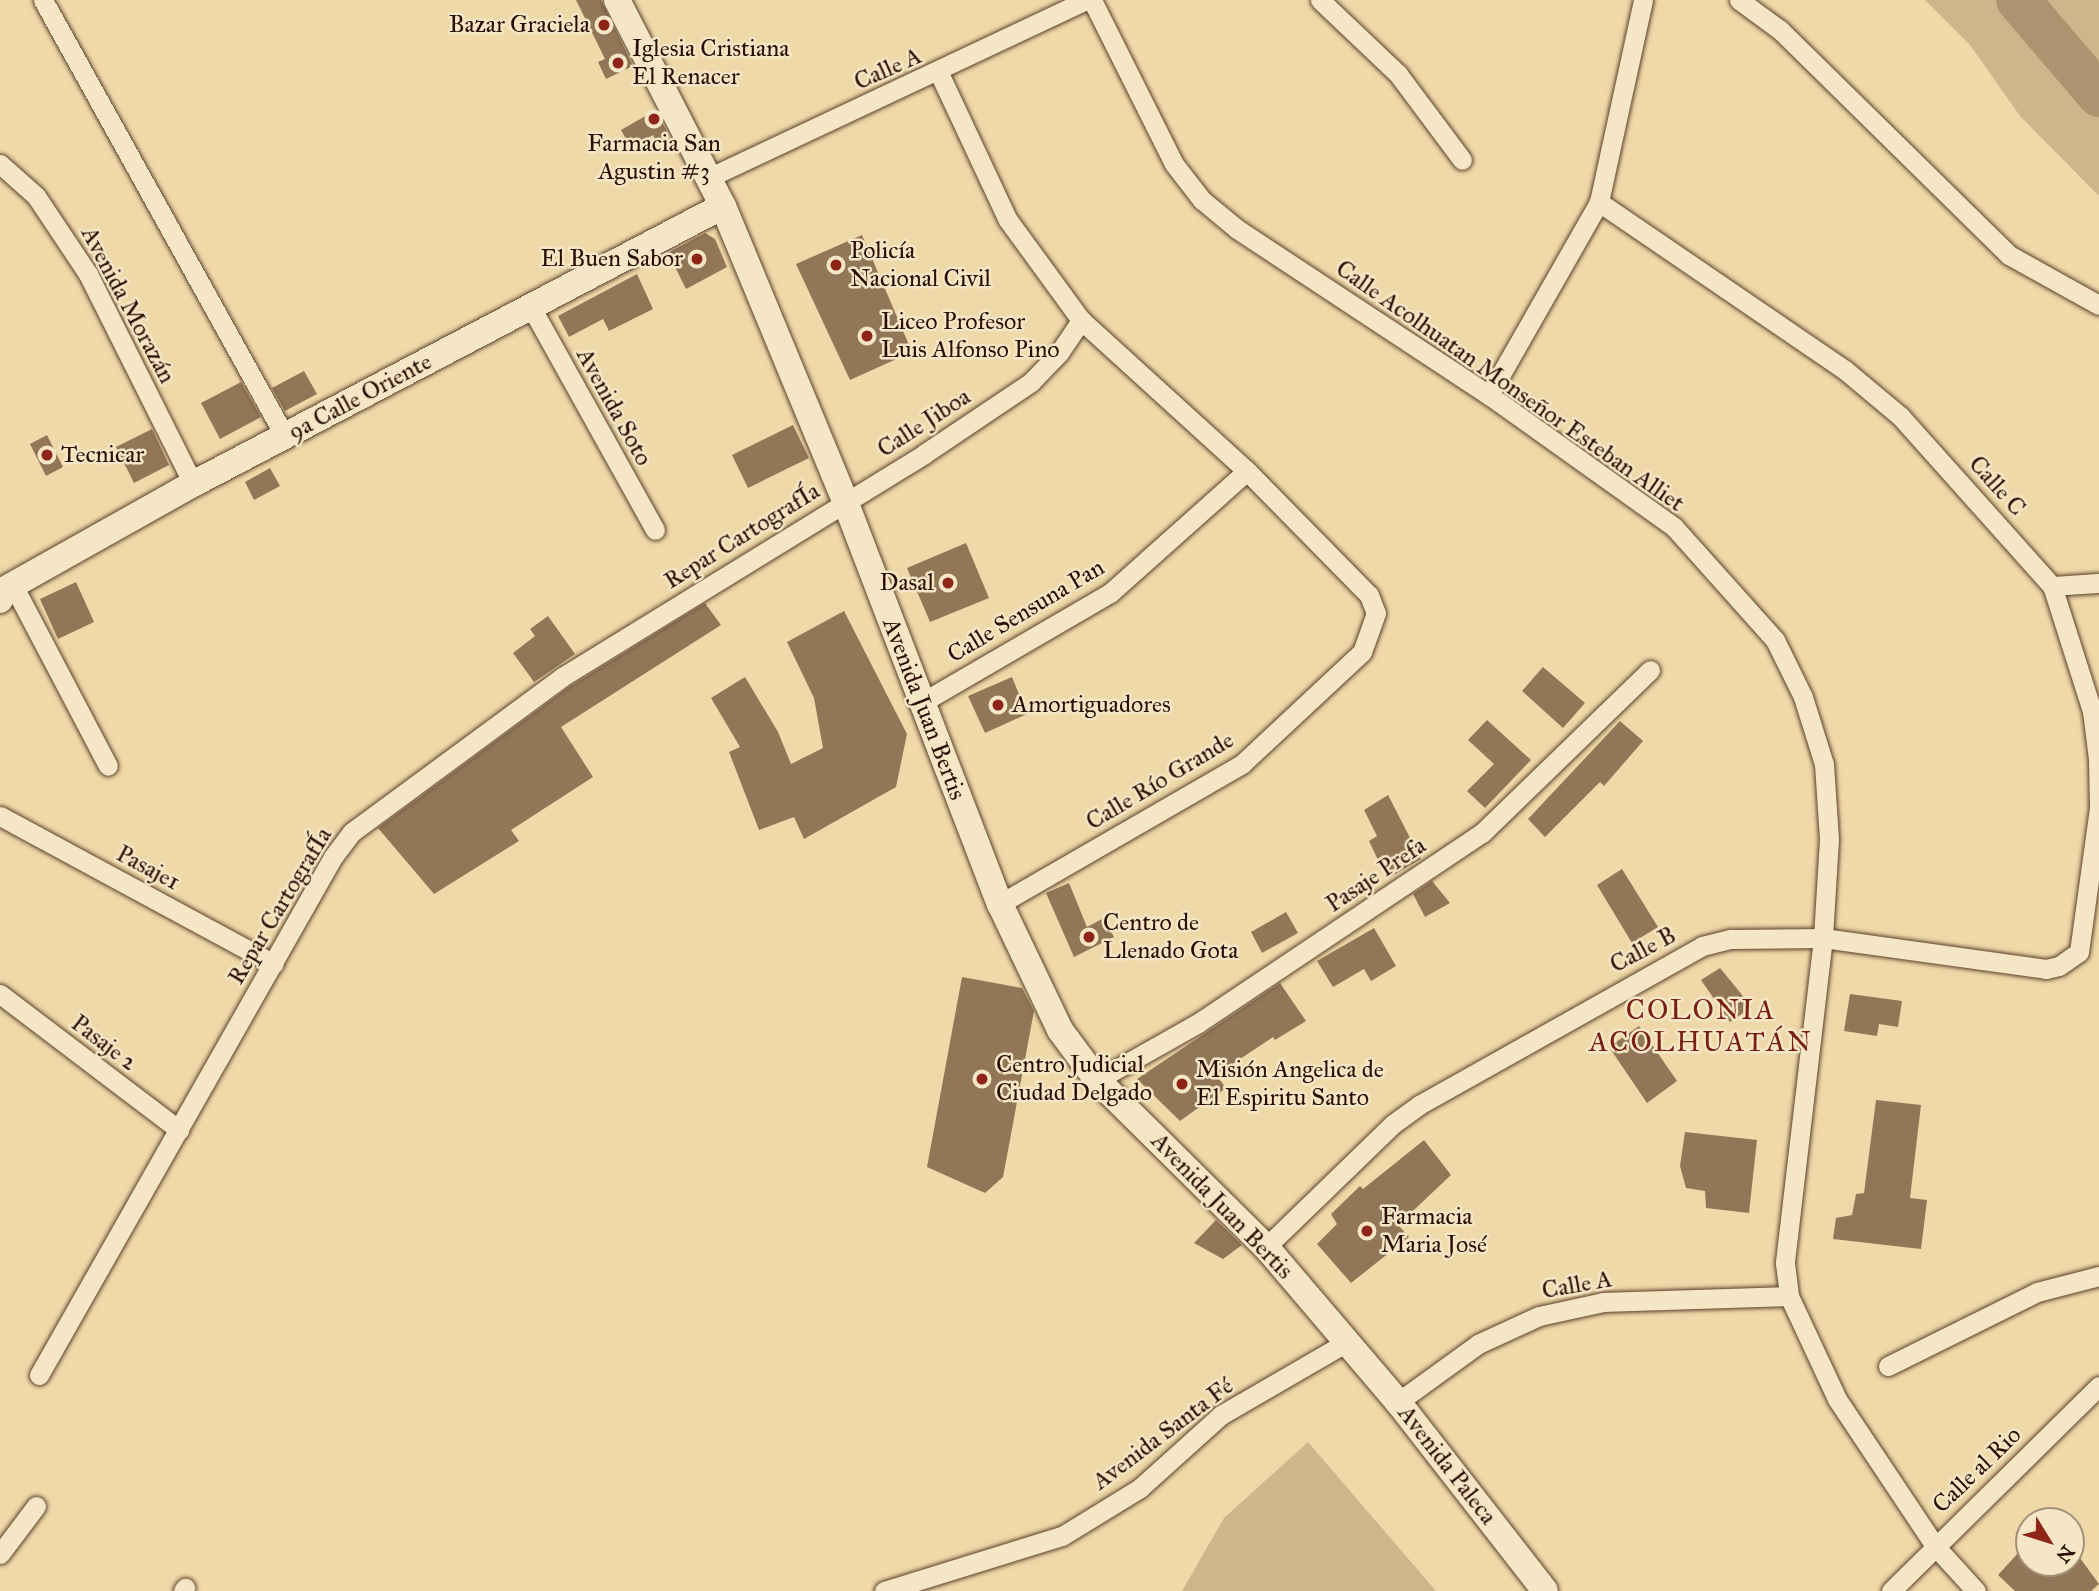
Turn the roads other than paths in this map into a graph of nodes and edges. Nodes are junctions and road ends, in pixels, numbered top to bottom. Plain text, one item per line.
1 (43, 0) edge
2 (617, 0) edge
3 (1086, 0) edge
4 (1092, 0) edge
5 (1320, 0) edge
6 (1643, 0) edge
7 (1740, 0) edge
8 (939, 73) junction
9 (1462, 160) dead end
10 (0, 163) edge
11 (708, 178) junction
12 (1599, 202) junction
13 (723, 206) junction
14 (2099, 305) edge
15 (531, 307) junction
16 (1081, 320) junction
17 (1489, 395) junction
18 (285, 436) junction
19 (1247, 471) junction
20 (193, 484) junction
21 (845, 501) junction
22 (655, 530) dead end
23 (2099, 583) edge
24 (2052, 586) junction
25 (4, 590) edge
26 (1650, 670) dead end
27 (921, 702) junction
28 (108, 766) dead end
29 (0, 816) edge
30 (1000, 904) junction
31 (1823, 938) junction
32 (2079, 953) joint
33 (274, 964) junction
34 (0, 994) edge
35 (1097, 1080) junction
36 (178, 1130) junction
37 (1266, 1247) junction
38 (2099, 1276) edge
39 (1789, 1296) junction
40 (1347, 1342) junction
41 (1888, 1366) dead end
42 (39, 1375) dead end
43 (2099, 1385) edge
44 (1398, 1402) junction
45 (36, 1506) dead end
46 (1935, 1546) junction
47 (0, 1554) edge
48 (884, 1591) edge
49 (1545, 1591) edge
50 (1891, 1591) edge
51 (1976, 1591) edge

1 - 18 street
2 - 11 main road, Avenida Juan Bertis
3 - 8 street, Calle A
4 - 17 street, Calle Acolhuatan Monseñor Esteban Alliet
5 - 9 street
6 - 12 street
7 - 14 street
8 - 11 street, Calle A
8 - 16 street
10 - 20 street, Avenida Morazán
11 - 13 main road, Avenida Juan Bertis
12 - 17 street
12 - 24 street, Calle C
13 - 15 main road, 9a Calle Oriente
13 - 21 main road, Avenida Juan Bertis
15 - 18 main road, 9a Calle Oriente
15 - 22 street, Avenida Soto
16 - 19 street
16 - 21 street, Calle Jiboa
17 - 31 street, Calle Acolhuatan Monseñor Esteban Alliet
18 - 20 main road, 9a Calle Oriente
19 - 27 street, Calle Sensuna Pan
19 - 30 street, Calle Río Grande
20 - 25 main road, 9a Calle Oriente
21 - 27 main road, Avenida Juan Bertis
21 - 33 street, Repar CartografÍa
23 - 24 street
24 - 32 street, Calle C
25 - 28 street
26 - 35 street, Pasaje Prefa
27 - 30 main road, Avenida Juan Bertis
29 - 33 street, Pasaje1
30 - 35 main road, Avenida Juan Bertis
31 - 32 street, Calle B
31 - 37 street, Calle B
31 - 39 street, Calle Acolhuatan Monseñor Esteban Alliet
33 - 36 street, Repar CartografÍa
34 - 36 street, Pasaje 2
35 - 37 main road, Avenida Juan Bertis
36 - 42 street, Repar CartografÍa
37 - 40 main road, Avenida Juan Bertis
38 - 41 street
39 - 44 street, Calle A
39 - 46 street, Calle Acolhuatan Monseñor Esteban Alliet
40 - 44 main road, Avenida Paleca
40 - 48 street, Avenida Santa Fé
43 - 46 street, Calle al Rio
44 - 49 main road, Avenida Paleca
45 - 47 street
46 - 50 street, Calle al Rio
46 - 51 street, Calle Acolhuatan Monseñor Esteban Alliet

